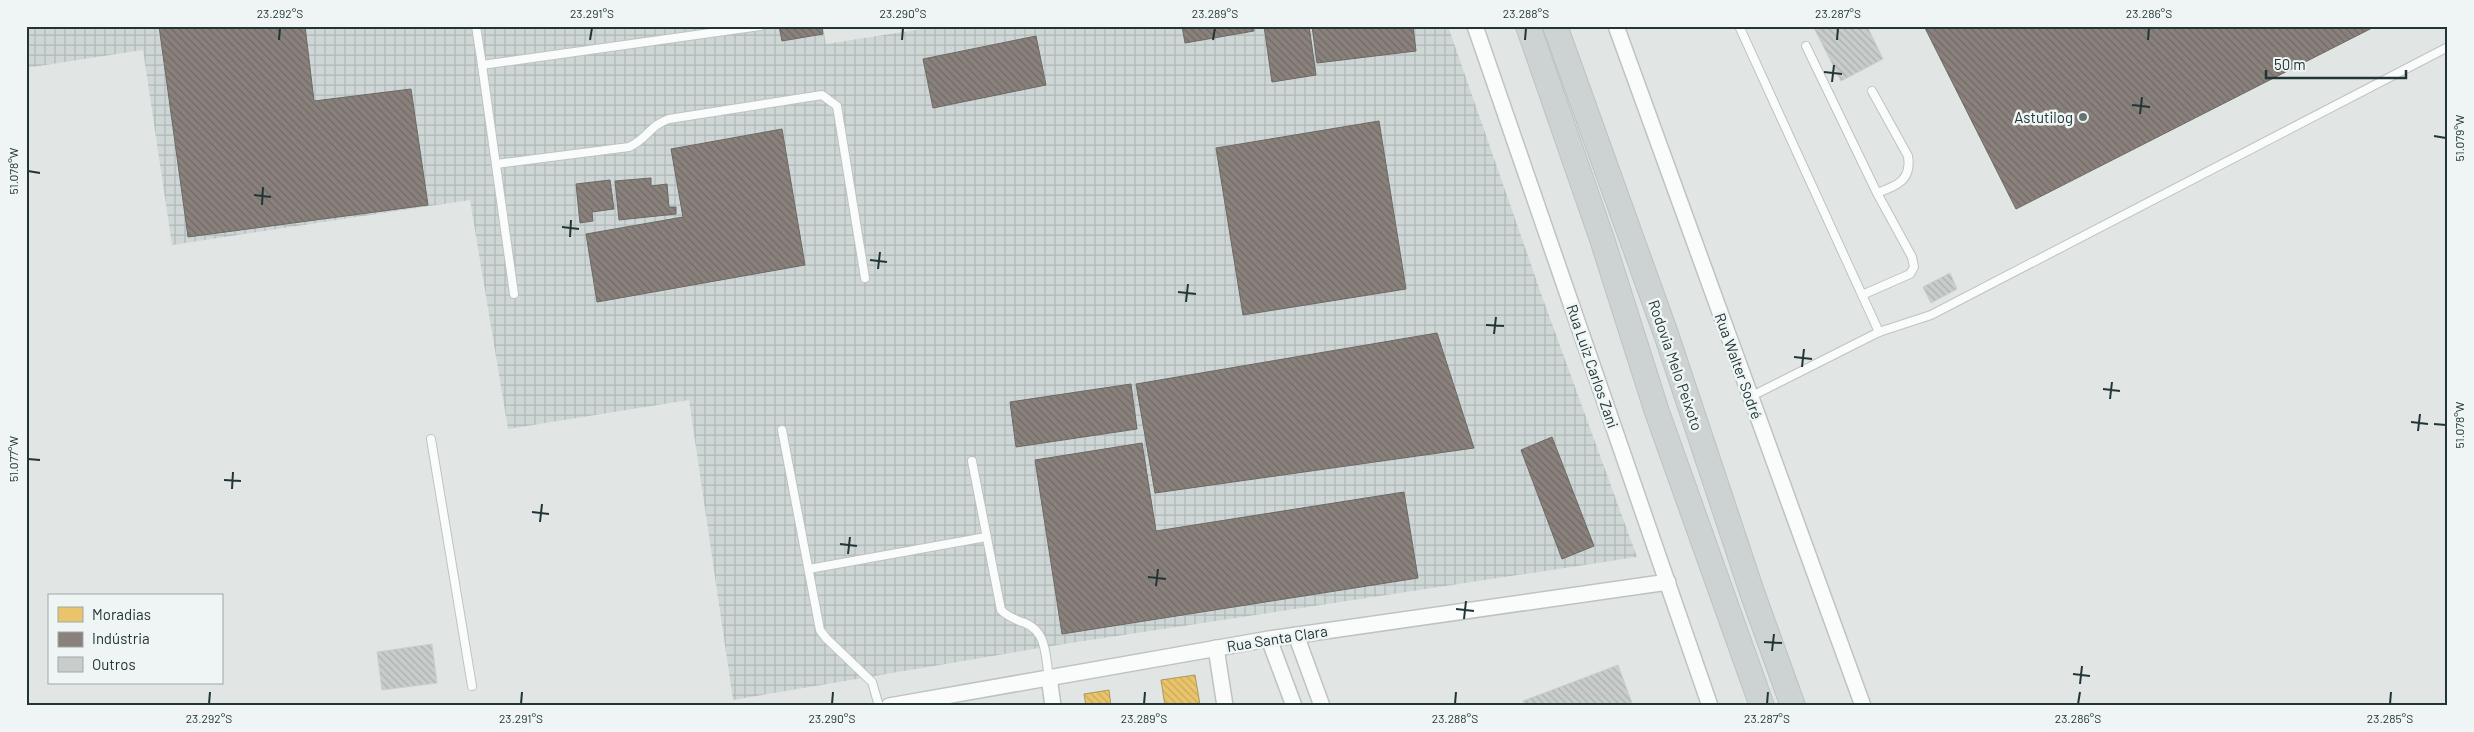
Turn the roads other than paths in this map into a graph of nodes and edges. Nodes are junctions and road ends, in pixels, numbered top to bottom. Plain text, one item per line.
1 (476, 26) edge
2 (760, 26) edge
3 (1475, 26) edge
4 (1528, 26) edge
5 (1555, 26) edge
6 (1616, 26) edge
7 (1739, 26) edge
8 (1806, 46) dead end
9 (2448, 48) edge
10 (482, 65) junction
11 (1872, 91) dead end
12 (496, 164) junction
13 (1878, 193) junction
14 (865, 278) dead end
15 (514, 294) dead end
16 (1862, 295) junction
17 (1879, 332) junction
18 (1750, 397) junction
19 (782, 430) dead end
20 (431, 439) dead end
21 (972, 461) dead end
22 (986, 537) junction
23 (809, 569) junction
24 (1668, 582) junction
25 (1296, 635) junction
26 (1269, 639) junction
27 (1216, 648) junction
28 (1049, 677) junction
29 (472, 686) dead end
30 (879, 706) edge
31 (889, 706) edge
32 (1053, 706) edge
33 (1225, 706) edge
34 (1294, 706) edge
35 (1322, 706) edge
36 (1710, 706) edge
37 (1762, 706) edge
38 (1793, 706) edge
39 (1863, 706) edge

1 - 10 lane
2 - 10 lane
3 - 24 street, Rua Luiz Carlos Zani
4 - 37 main road, Rodovia Melo Peixoto
5 - 38 main road, Rodovia Melo Peixoto
6 - 18 street, Rua Walter Sodré
7 - 16 lane
8 - 13 lane
9 - 17 lane
10 - 12 lane
11 - 13 lane
12 - 14 lane
12 - 15 lane
13 - 16 lane
16 - 17 lane
17 - 18 lane
18 - 39 street, Rua Walter Sodré
19 - 23 lane
20 - 29 lane
21 - 22 lane
22 - 23 lane
22 - 28 lane
23 - 30 lane
24 - 25 street, Rua Santa Clara
24 - 36 street, Rua Luiz Carlos Zani
25 - 26 street, Rua Santa Clara
25 - 35 street
26 - 27 street, Rua Santa Clara
26 - 34 street
27 - 28 street, Rua Santa Clara
27 - 33 street
28 - 31 street, Rua Santa Clara
28 - 32 street

